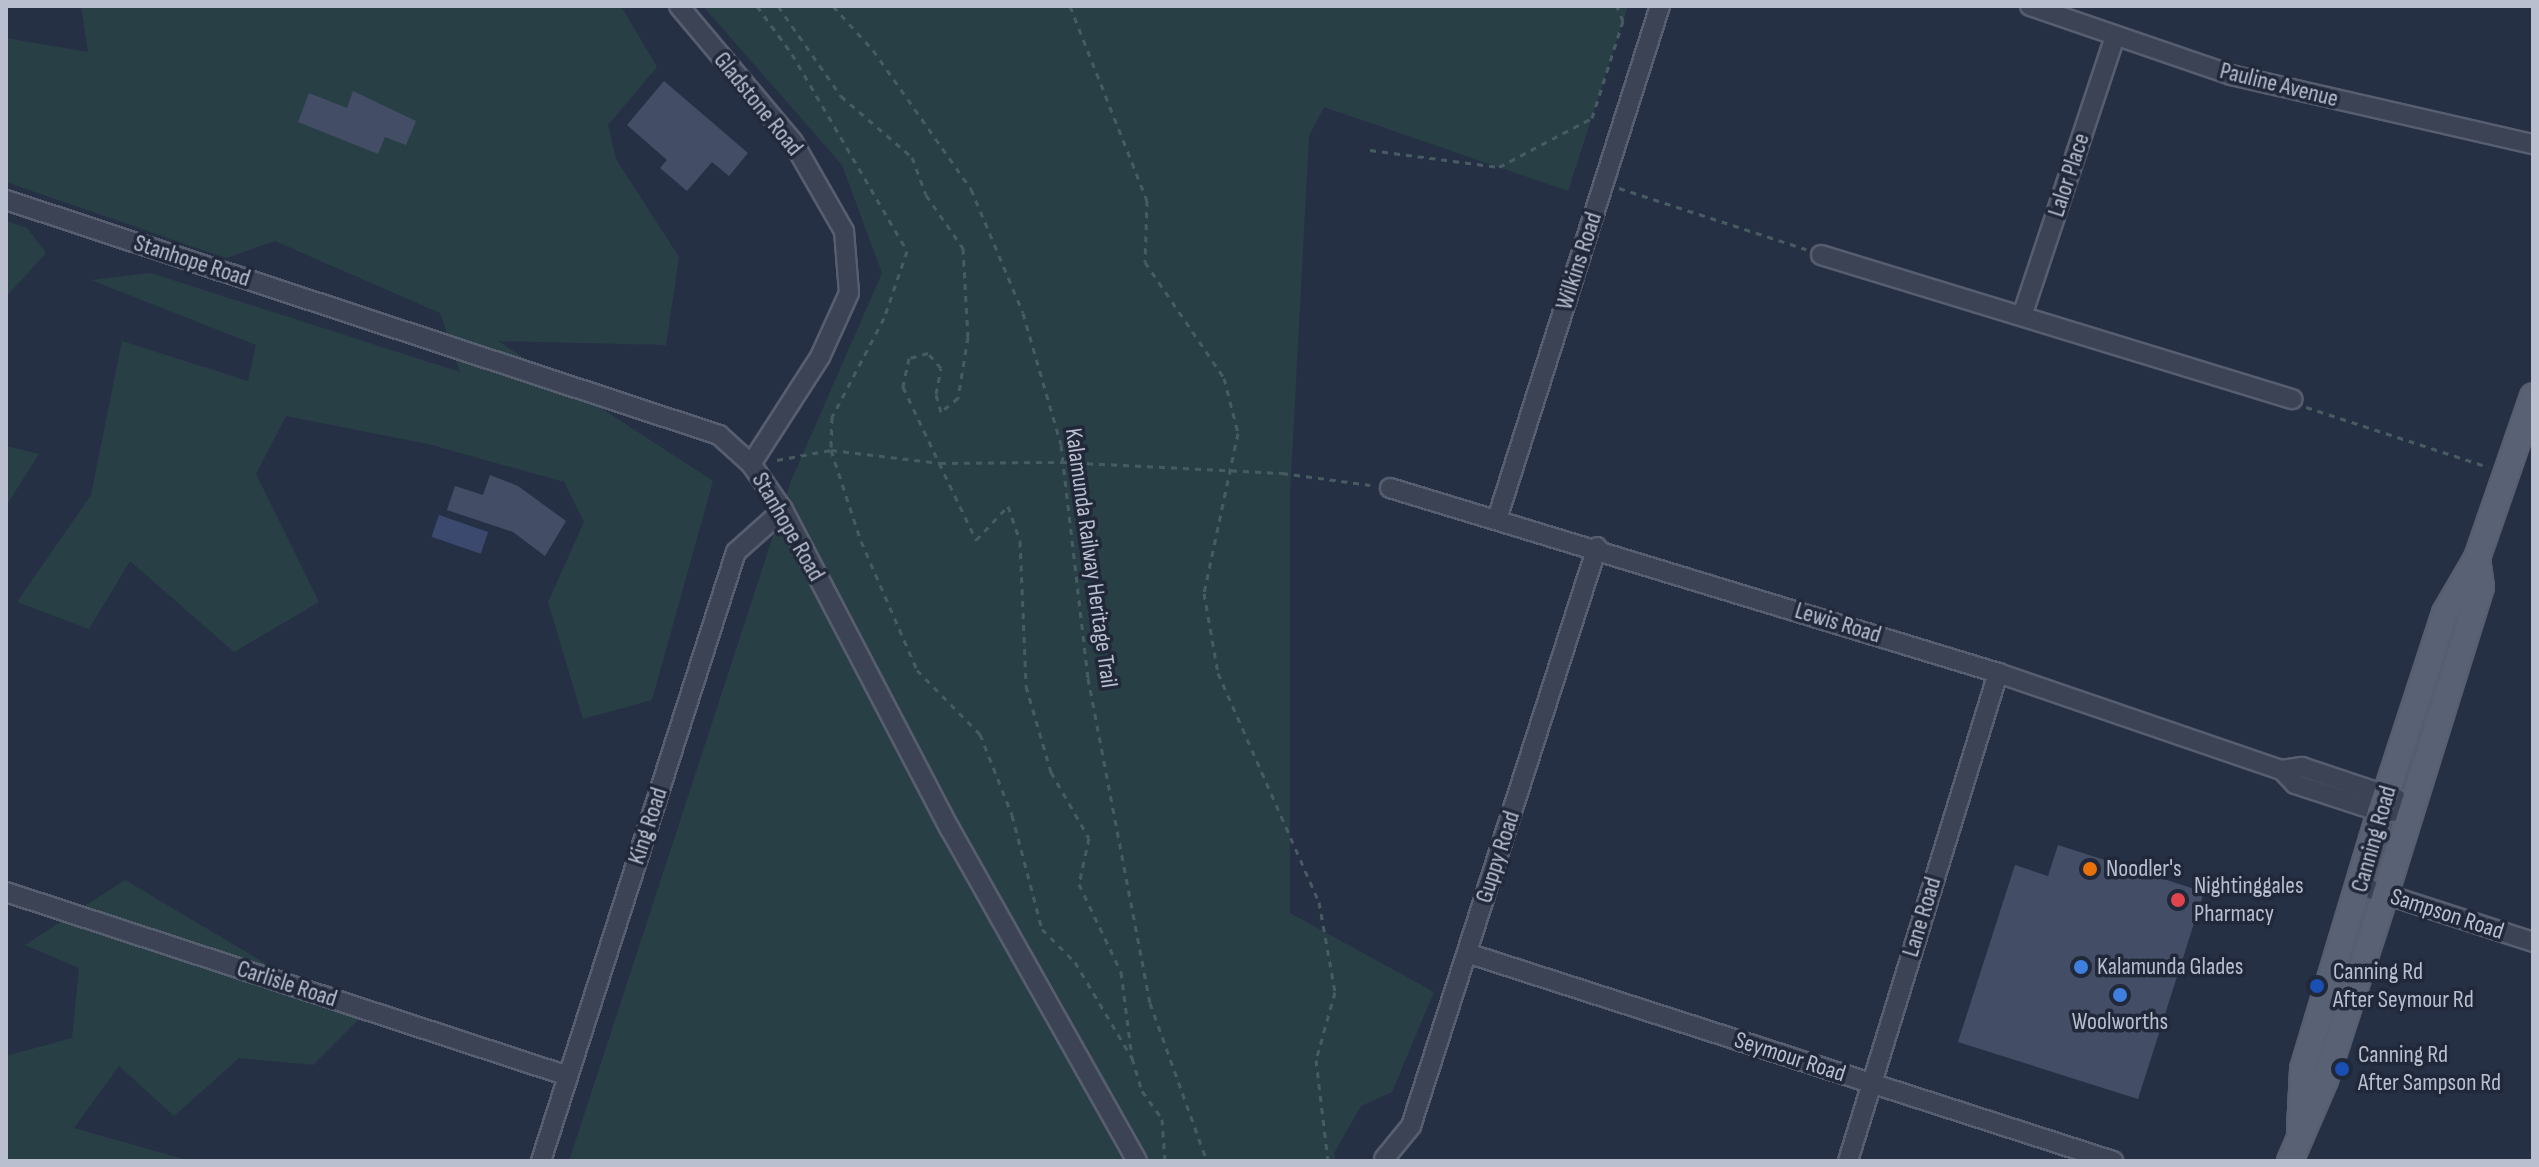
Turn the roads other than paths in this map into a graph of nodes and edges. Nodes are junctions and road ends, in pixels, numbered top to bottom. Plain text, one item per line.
1 (679, 6) edge
2 (1660, 6) edge
3 (2030, 6) edge
4 (2115, 37) junction
5 (2533, 144) edge
6 (6, 200) edge
7 (1821, 255) road end
8 (2023, 313) junction
9 (2533, 396) edge
10 (2292, 399) road end
11 (2520, 457) edge
12 (751, 464) junction
13 (1390, 488) road end
14 (783, 510) junction
15 (1498, 516) junction
16 (1597, 547) junction
17 (2477, 558) junction
18 (1998, 673) junction
19 (2383, 801) junction
20 (2410, 811) junction
21 (2360, 886) junction
22 (6, 892) edge
23 (2385, 895) junction
24 (2533, 942) edge
25 (1467, 953) junction
26 (568, 1076) junction
27 (1870, 1082) junction
28 (2300, 1129) junction
29 (1384, 1159) dead end
30 (541, 1161) edge
31 (1137, 1161) edge
32 (1848, 1161) edge
33 (2113, 1161) edge
34 (2290, 1161) edge

1 - 12 street, Gladstone Road
2 - 15 street, Wilkins Road
3 - 4 street, Pauline Avenue
4 - 5 street, Pauline Avenue
4 - 8 street, Lalor Place
6 - 12 street, Stanhope Road
7 - 8 street
8 - 10 street
9 - 11 main road, Canning Road
11 - 17 main road, Canning Road
12 - 14 street, Stanhope Road
13 - 15 street, Lewis Road
14 - 26 street, King Road
14 - 31 street, Stanhope Road
15 - 16 street, Lewis Road
16 - 18 street, Lewis Road
16 - 25 street, Guppy Road
17 - 19 main road, Canning Road
17 - 20 main road, Canning Road
18 - 19 street, Lewis Road
18 - 27 street, Lane Road
19 - 20 street, Lewis Road
19 - 21 main road, Canning Road
20 - 23 main road, Canning Road
21 - 23 street, Sampson Road
21 - 28 main road, Canning Road
22 - 26 street, Carlisle Road
23 - 24 street, Sampson Road
23 - 28 main road, Canning Road
25 - 27 street, Seymour Road
25 - 29 street, Guppy Road
26 - 30 street, King Road
27 - 32 street, Lane Road
27 - 33 street, Seymour Road
28 - 34 main road, Canning Road

